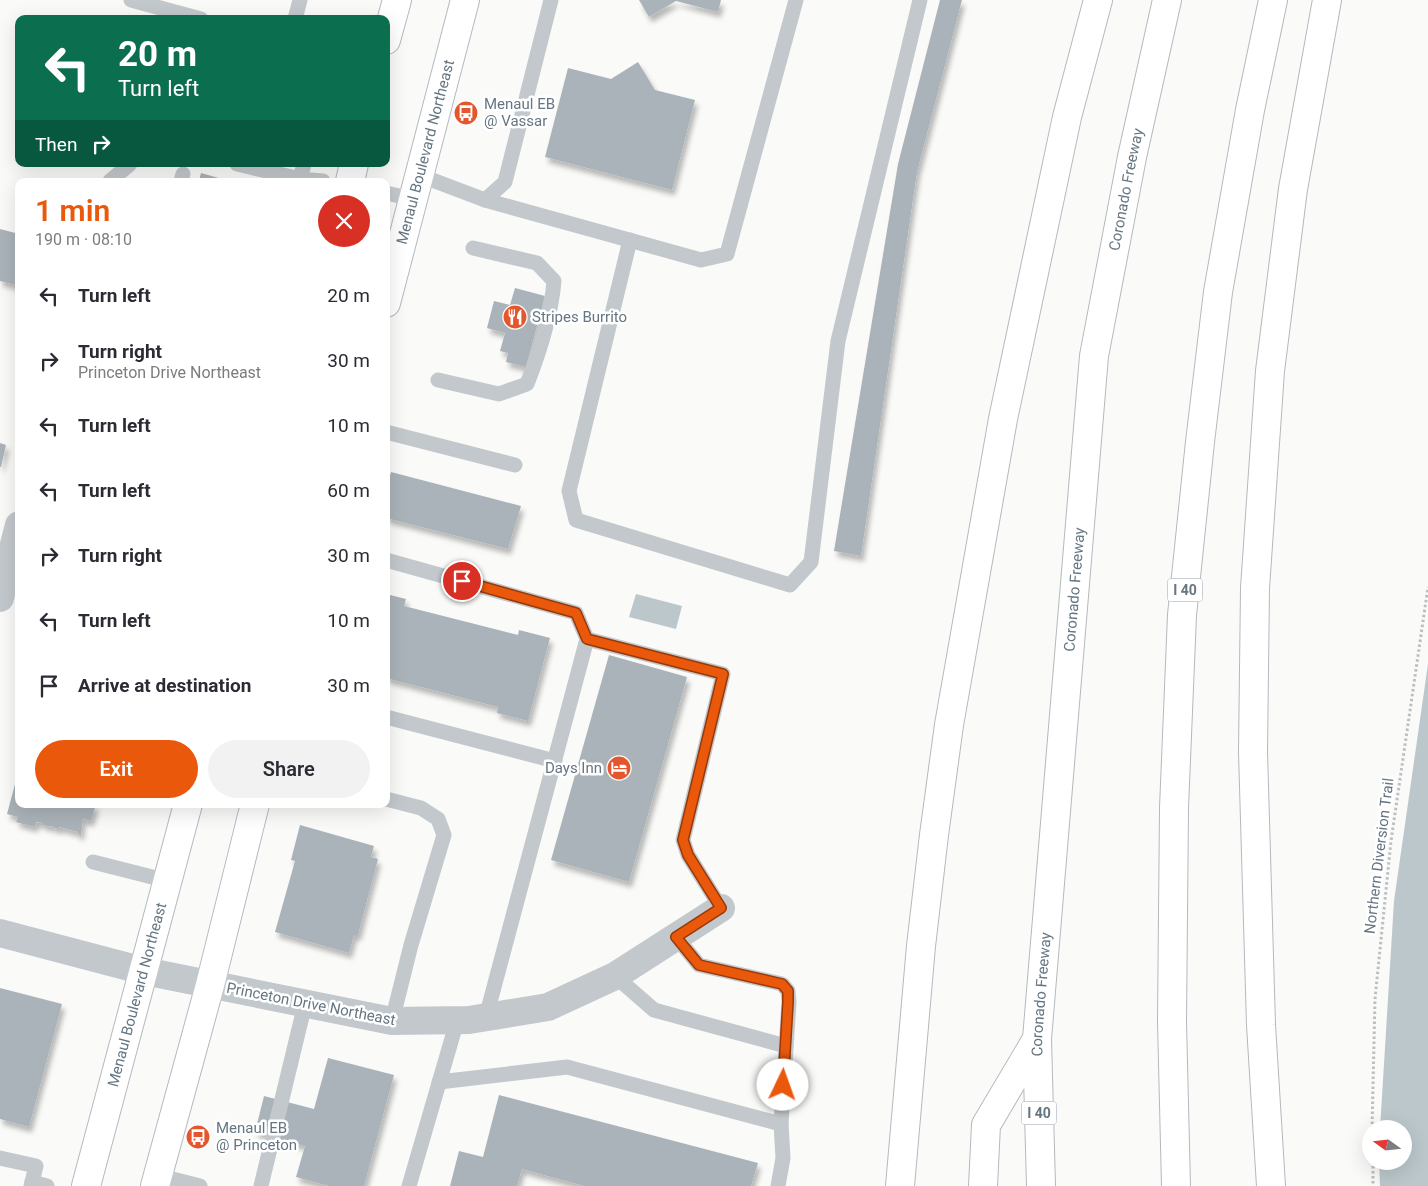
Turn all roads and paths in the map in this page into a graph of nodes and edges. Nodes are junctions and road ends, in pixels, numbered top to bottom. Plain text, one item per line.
1 (132, 0) edge
2 (300, 0) edge
3 (397, 0) edge
4 (465, 0) edge
5 (551, 0) edge
6 (796, 0) edge
7 (920, 0) edge
8 (1098, 0) edge
9 (1167, 0) edge
10 (1273, 0) edge
11 (1327, 0) edge
12 (186, 15) edge
13 (297, 15) edge
14 (390, 25) edge
15 (126, 167) edge
16 (249, 167) edge
17 (114, 178) edge
18 (292, 178) edge
19 (416, 187) junction
20 (390, 192) edge
21 (485, 200) junction
22 (630, 240) junction
23 (473, 248) dead end
24 (390, 288) edge
25 (438, 380) dead end
26 (390, 433) edge
27 (515, 465) dead end
28 (15, 540) edge
29 (390, 561) edge
30 (1428, 587) edge
31 (0, 598) edge
32 (587, 639) junction
33 (390, 718) edge
34 (554, 761) junction
35 (390, 800) edge
36 (187, 808) edge
37 (254, 808) edge
38 (93, 862) dead end
39 (168, 881) junction
40 (721, 908) joint
41 (0, 933) edge
42 (676, 937) junction
43 (144, 971) junction
44 (614, 976) junction
45 (210, 985) junction
46 (305, 1004) junction
47 (486, 1017) junction
48 (457, 1021) junction
49 (392, 1022) junction
50 (1037, 1040) junction
51 (786, 1046) junction
52 (439, 1082) junction
53 (1372, 1120) edge
54 (781, 1124) junction
55 (0, 1158) edge
56 (1372, 1170) edge
57 (156, 1181) edge
58 (31, 1184) edge
59 (47, 1186) edge
60 (86, 1186) edge
61 (200, 1186) edge
62 (261, 1186) edge
63 (409, 1186) edge
64 (778, 1186) edge
65 (900, 1186) edge
66 (983, 1186) edge
67 (1041, 1186) edge
68 (1176, 1186) edge
69 (1271, 1186) edge
70 (1373, 1186) edge

1 - 12 lane
2 - 13 lane
3 - 14 main road
4 - 19 main road, Menaul Boulevard Northeast
5 - 21 lane
6 - 22 lane
7 - 22 lane
8 - 65 main road
9 - 50 main road, Coronado Freeway / I 40
10 - 68 main road, I 40
11 - 69 main road
15 - 17 lane
16 - 18 lane
19 - 20 lane
19 - 21 lane
19 - 24 main road, Menaul Boulevard Northeast
21 - 22 lane
23 - 25 lane
26 - 27 lane
28 - 31 street
29 - 32 lane
30 - 53 path, Northern Diversion Trail
32 - 34 lane
32 - 40 lane
33 - 34 lane
34 - 47 lane
35 - 49 lane
36 - 39 main road, Menaul Boulevard Northeast
37 - 45 main road
38 - 39 lane
39 - 43 main road, Menaul Boulevard Northeast
40 - 42 street, Princeton Drive Northeast
41 - 43 street, Princeton Drive Northeast
42 - 44 street, Princeton Drive Northeast
42 - 51 lane
43 - 45 street, Princeton Drive Northeast
43 - 60 main road, Menaul Boulevard Northeast
44 - 47 street, Princeton Drive Northeast
44 - 51 lane
45 - 46 street, Princeton Drive Northeast
45 - 57 main road
46 - 49 street, Princeton Drive Northeast
46 - 62 lane
47 - 48 street, Princeton Drive Northeast
48 - 49 street, Princeton Drive Northeast
48 - 52 lane
50 - 66 main road
50 - 67 main road, Coronado Freeway / I 40
51 - 54 lane
52 - 54 lane
52 - 63 lane
54 - 64 lane
55 - 58 lane
56 - 70 path
57 - 61 lane
58 - 59 lane

